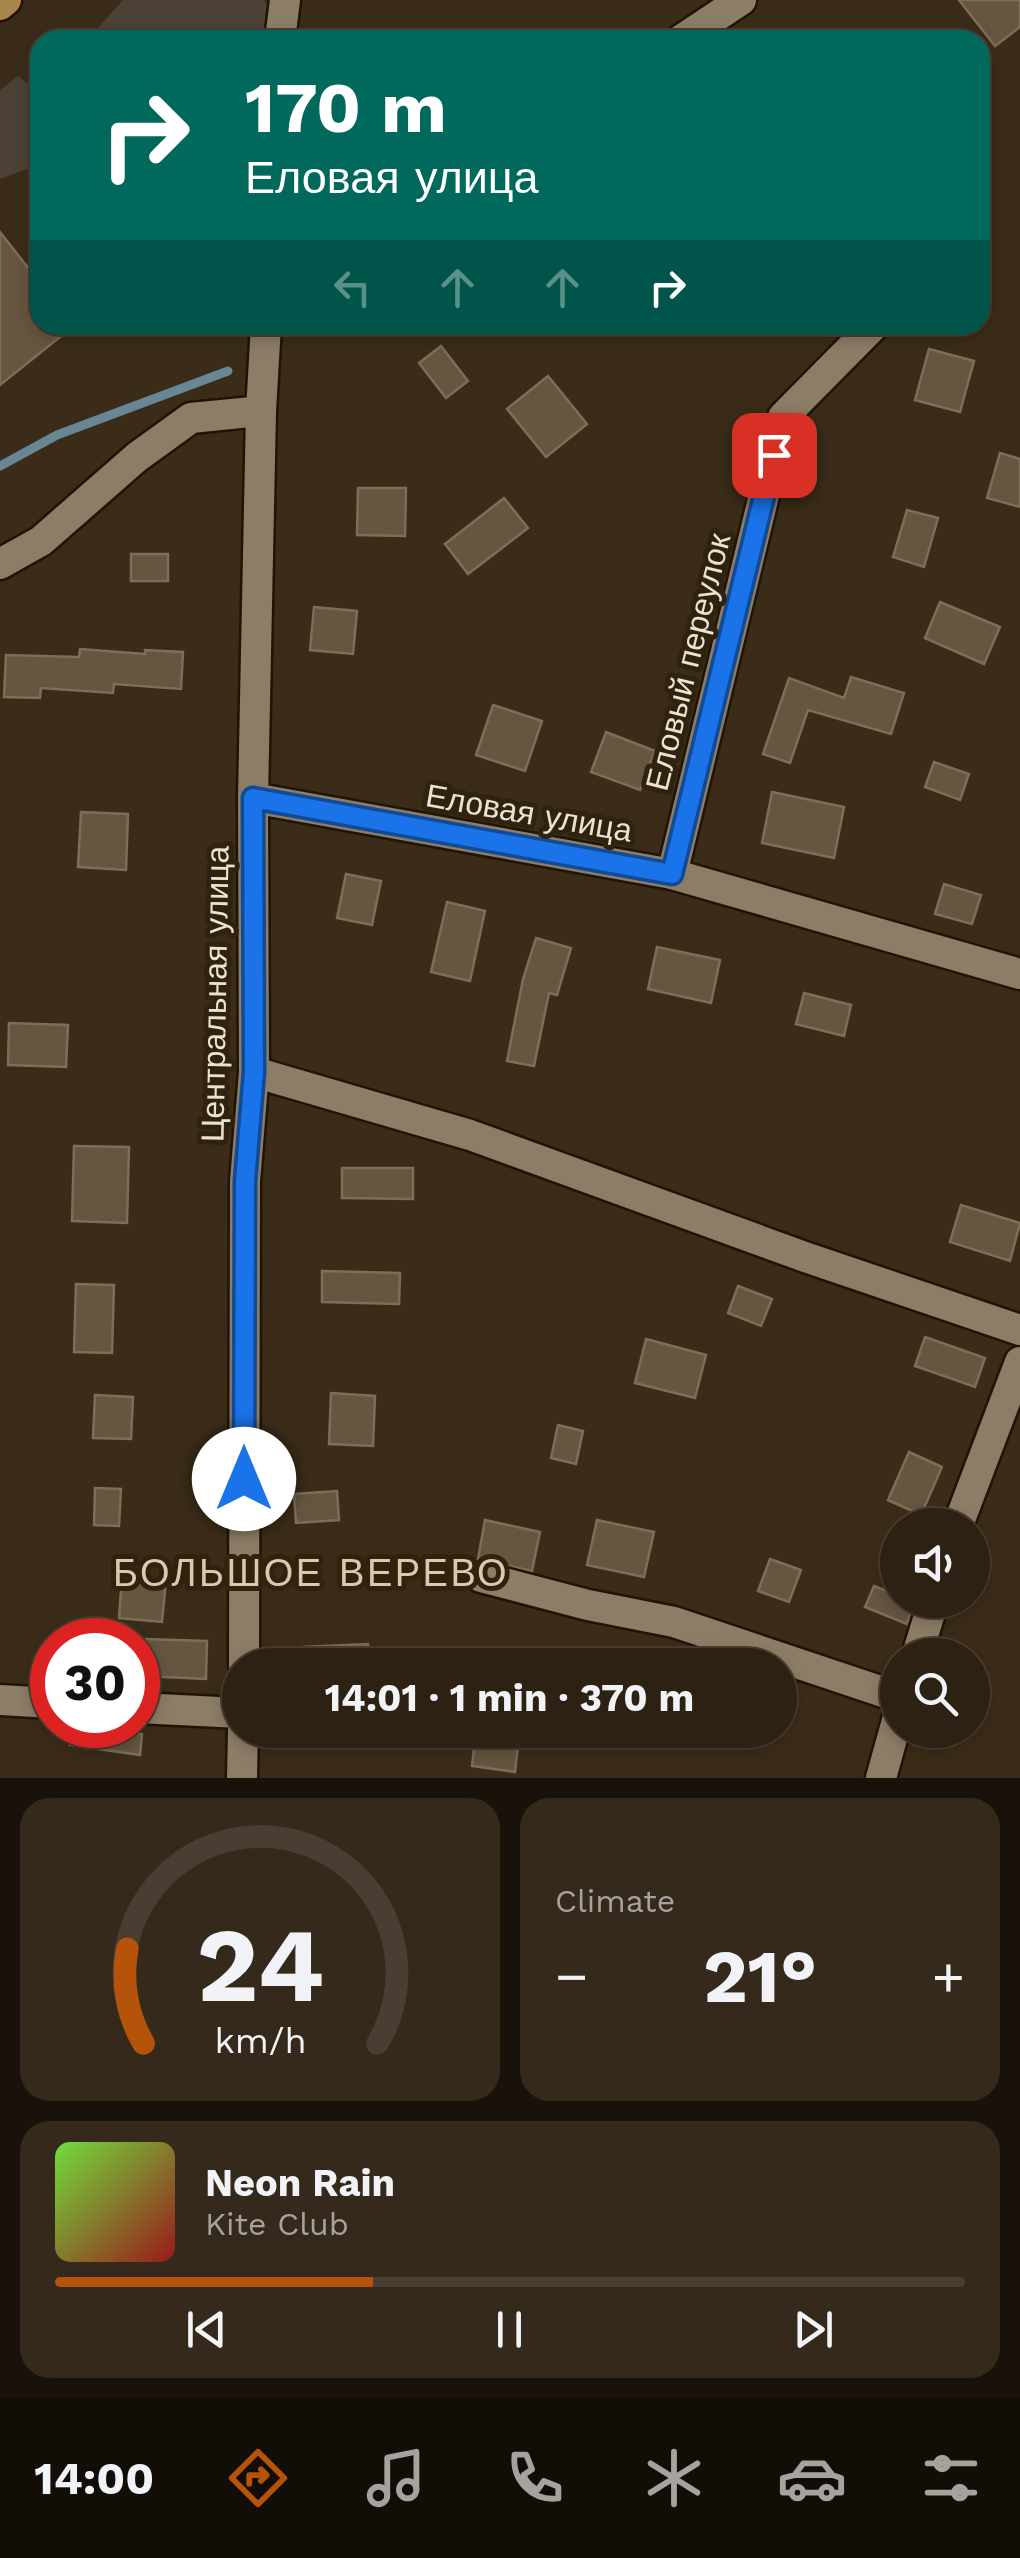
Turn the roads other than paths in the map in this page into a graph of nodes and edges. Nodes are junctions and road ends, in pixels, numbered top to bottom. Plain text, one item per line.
1 (6, 0) edge
2 (285, 0) edge
3 (741, 0) edge
4 (0, 5) edge
5 (281, 30) edge
6 (696, 30) edge
7 (265, 335) edge
8 (864, 335) edge
9 (261, 411) junction
10 (0, 564) edge
11 (253, 798) junction
12 (672, 874) junction
13 (1020, 974) edge
14 (254, 1072) junction
15 (1020, 1330) edge
16 (1020, 1362) edge
17 (964, 1508) edge
18 (482, 1576) dead end
19 (244, 1648) edge
20 (880, 1691) edge
21 (0, 1700) edge
22 (30, 1702) edge
23 (160, 1709) edge
24 (222, 1713) edge
25 (243, 1748) edge
26 (889, 1748) edge
27 (242, 1778) edge
28 (881, 1778) edge

1 - 4 main road
2 - 5 street
3 - 6 street
7 - 9 street, Центральная улица
8 - 12 street, Еловый переулок
9 - 10 street
9 - 11 street, Центральная улица
11 - 12 street, Еловая улица
11 - 14 street, Центральная улица
12 - 13 street, Еловая улица
14 - 15 street
14 - 19 street, Центральная улица
16 - 17 street
18 - 20 street
21 - 22 street
23 - 24 street
25 - 27 street
26 - 28 street

